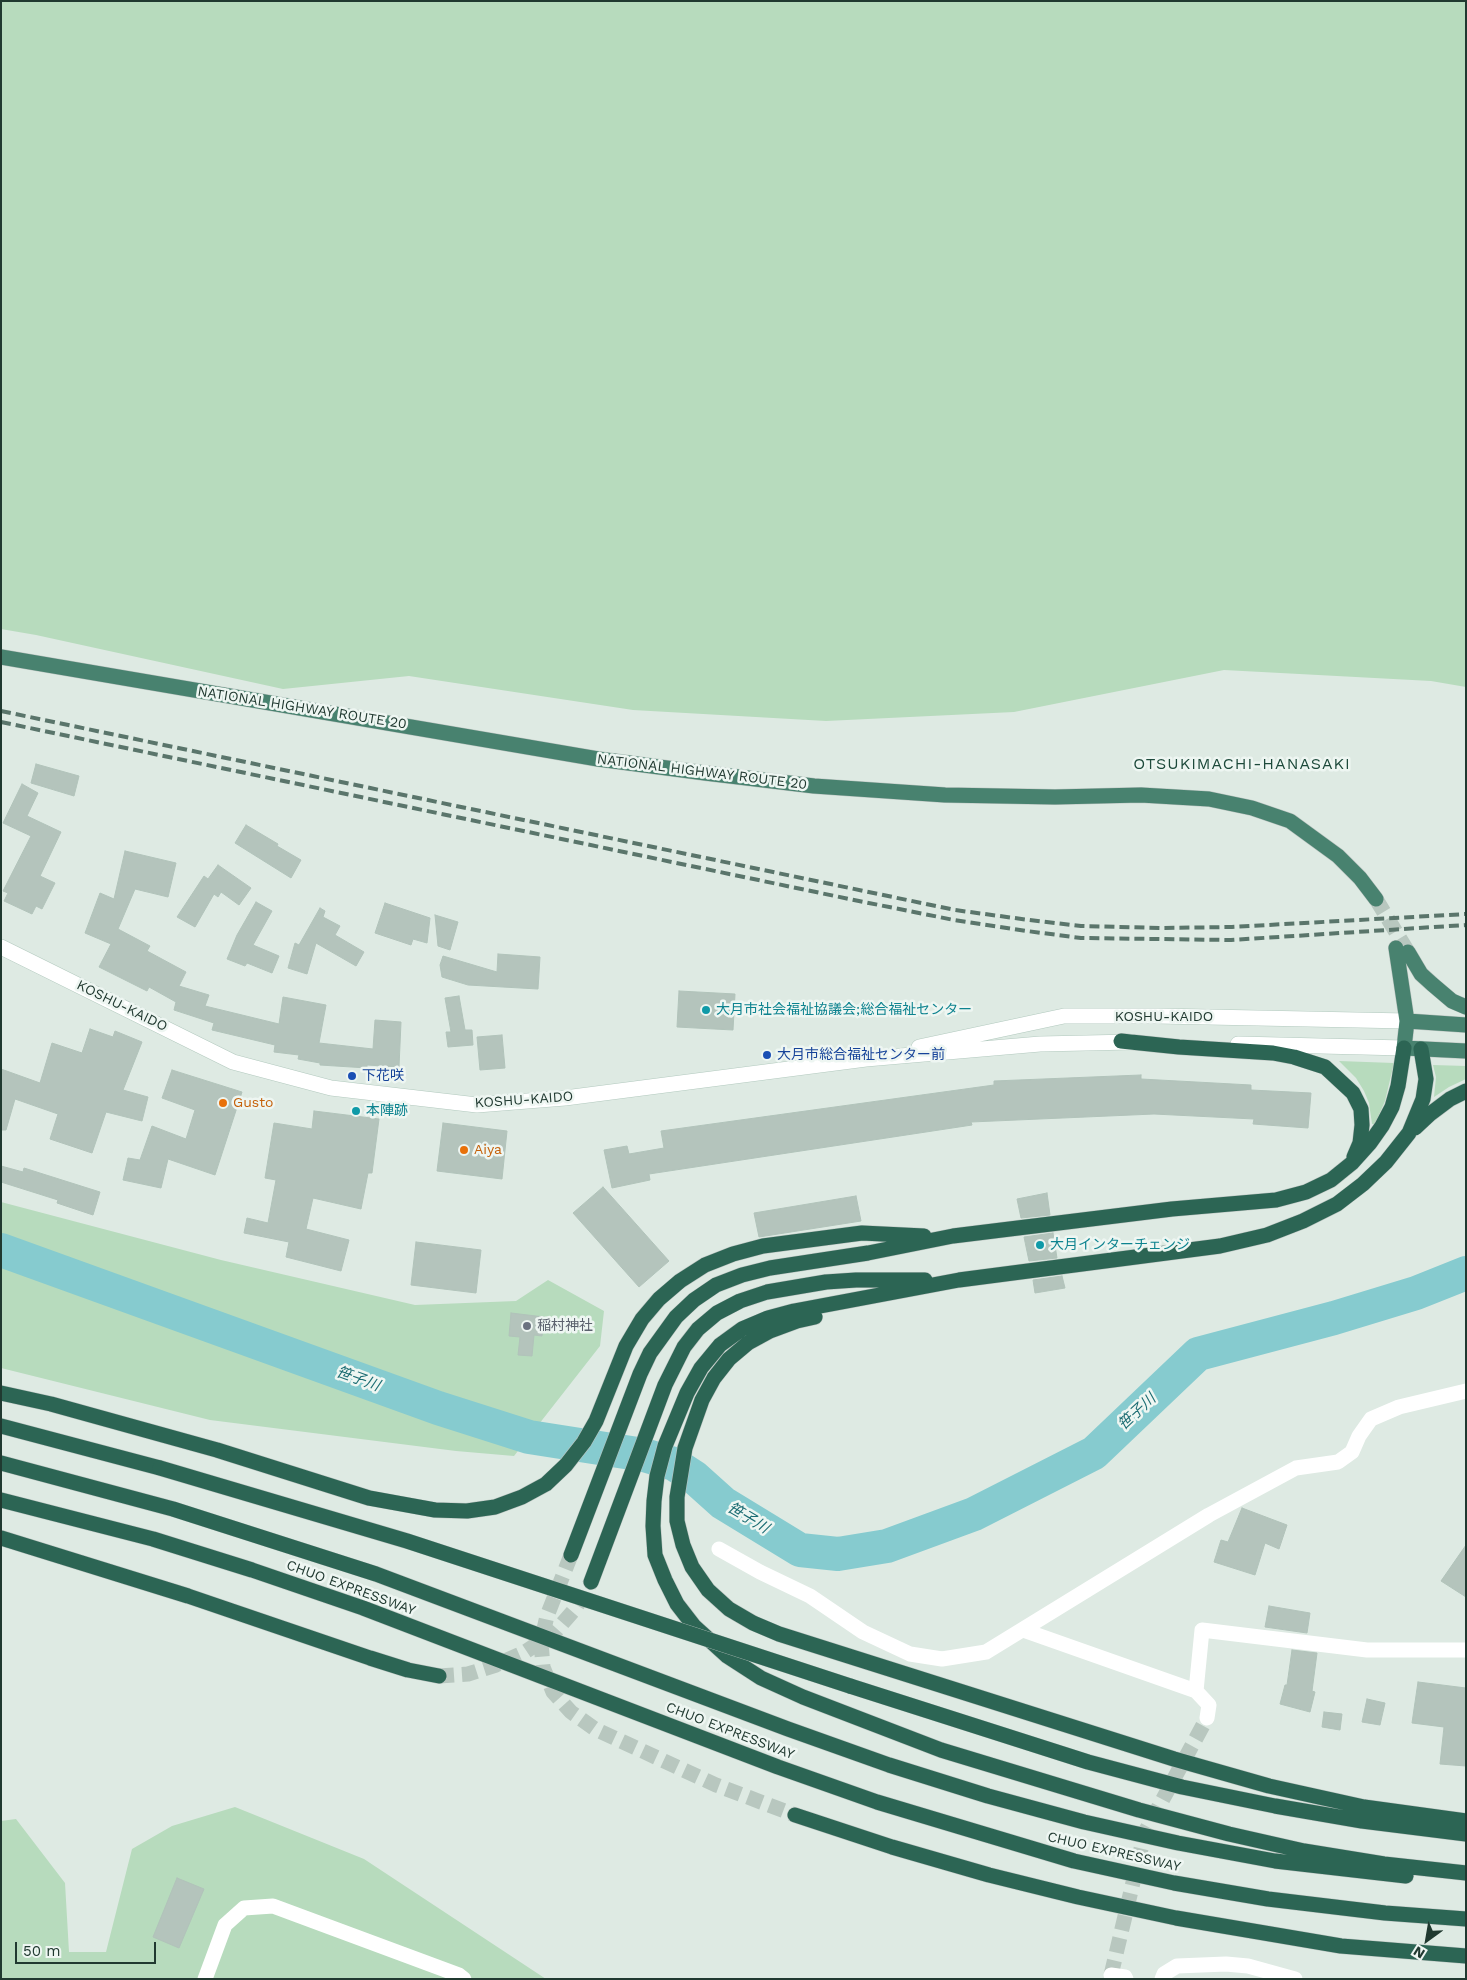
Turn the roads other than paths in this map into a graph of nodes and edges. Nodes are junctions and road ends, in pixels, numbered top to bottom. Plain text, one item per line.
1 (1, 657) edge
2 (1376, 899) tunnel mouth
3 (1, 947) edge
4 (1466, 1006) edge
5 (1407, 1021) junction
6 (1466, 1025) edge
7 (1120, 1041) junction
8 (1404, 1048) junction
9 (1421, 1049) junction
10 (1466, 1051) edge
11 (866, 1059) junction
12 (1466, 1091) edge
13 (1410, 1133) junction
14 (1352, 1163) junction
15 (953, 1236) junction
16 (960, 1280) junction
17 (1466, 1391) edge
18 (1, 1393) edge
19 (1, 1426) edge
20 (1, 1463) edge
21 (1, 1500) edge
22 (1, 1538) edge
23 (719, 1549) dead end
24 (571, 1555) tunnel mouth
25 (591, 1582) tunnel mouth
26 (1023, 1630) junction
27 (1466, 1650) edge
28 (439, 1676) tunnel mouth
29 (1196, 1691) junction
30 (1207, 1718) tunnel mouth
31 (796, 1815) tunnel mouth
32 (1466, 1821) edge
33 (1466, 1834) edge
34 (1466, 1873) edge
35 (1466, 1882) edge
36 (1466, 1919) edge
37 (1466, 1956) edge
38 (205, 1979) edge
39 (464, 1979) edge
40 (1162, 1979) edge
41 (1295, 1979) edge

1 - 2 highway, NATIONAL HIGHWAY ROUTE 20
3 - 11 main road, KOSHU-KAIDO
4 - 5 highway
5 - 6 highway, KOSHU-KAIDO
5 - 8 highway
5 - 9 highway
5 - 11 main road, KOSHU-KAIDO
7 - 8 main road, KOSHU-KAIDO
7 - 11 main road, KOSHU-KAIDO
7 - 14 highway
8 - 9 highway, KOSHU-KAIDO
8 - 14 highway
9 - 10 highway, KOSHU-KAIDO
9 - 13 highway
12 - 13 highway
13 - 16 highway
14 - 15 highway
15 - 18 highway
15 - 24 highway
16 - 25 highway
16 - 32 highway
16 - 34 highway
17 - 26 main road
19 - 33 highway, bridge
20 - 35 highway, CHUO EXPRESSWAY
21 - 36 highway, CHUO EXPRESSWAY
22 - 28 highway
23 - 26 main road
26 - 29 main road
27 - 29 main road
29 - 30 main road
31 - 37 highway
38 - 39 main road
40 - 41 main road

